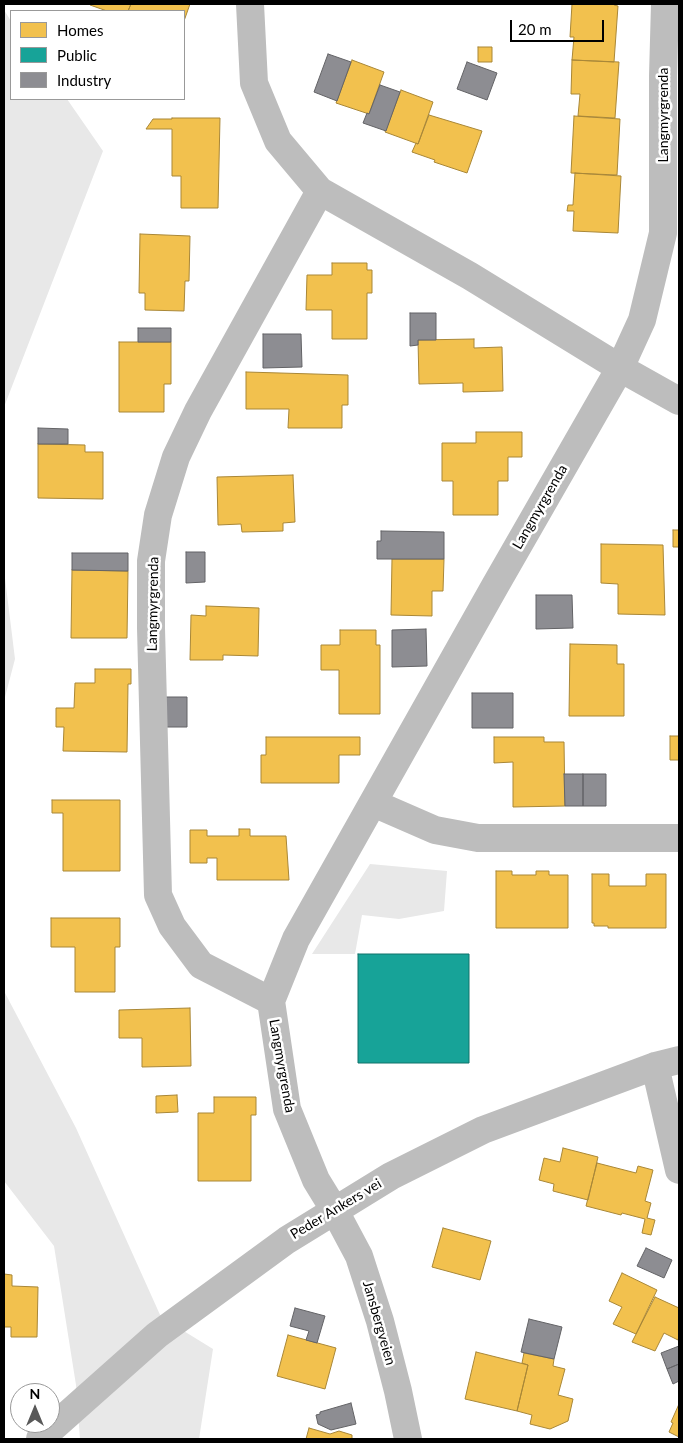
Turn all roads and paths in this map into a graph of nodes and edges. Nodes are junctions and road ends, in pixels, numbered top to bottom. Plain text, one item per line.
1 (250, 4) edge
2 (665, 4) edge
3 (320, 190) junction
4 (620, 368) junction
5 (679, 401) edge
6 (373, 803) junction
7 (679, 838) edge
8 (271, 1001) junction
9 (667, 1063) edge
10 (679, 1170) edge
11 (335, 1211) junction
12 (40, 1439) edge
13 (408, 1439) edge

1 - 3 street
2 - 4 street, Langmyrgrenda
3 - 4 street
3 - 8 street, Langmyrgrenda
4 - 5 street
4 - 6 street, Langmyrgrenda
6 - 7 street
6 - 8 street, Langmyrgrenda
8 - 11 street, Langmyrgrenda
9 - 10 street
9 - 11 street, Peder Ankers vei
11 - 12 street, Peder Ankers vei
11 - 13 street, Jansbergveien

